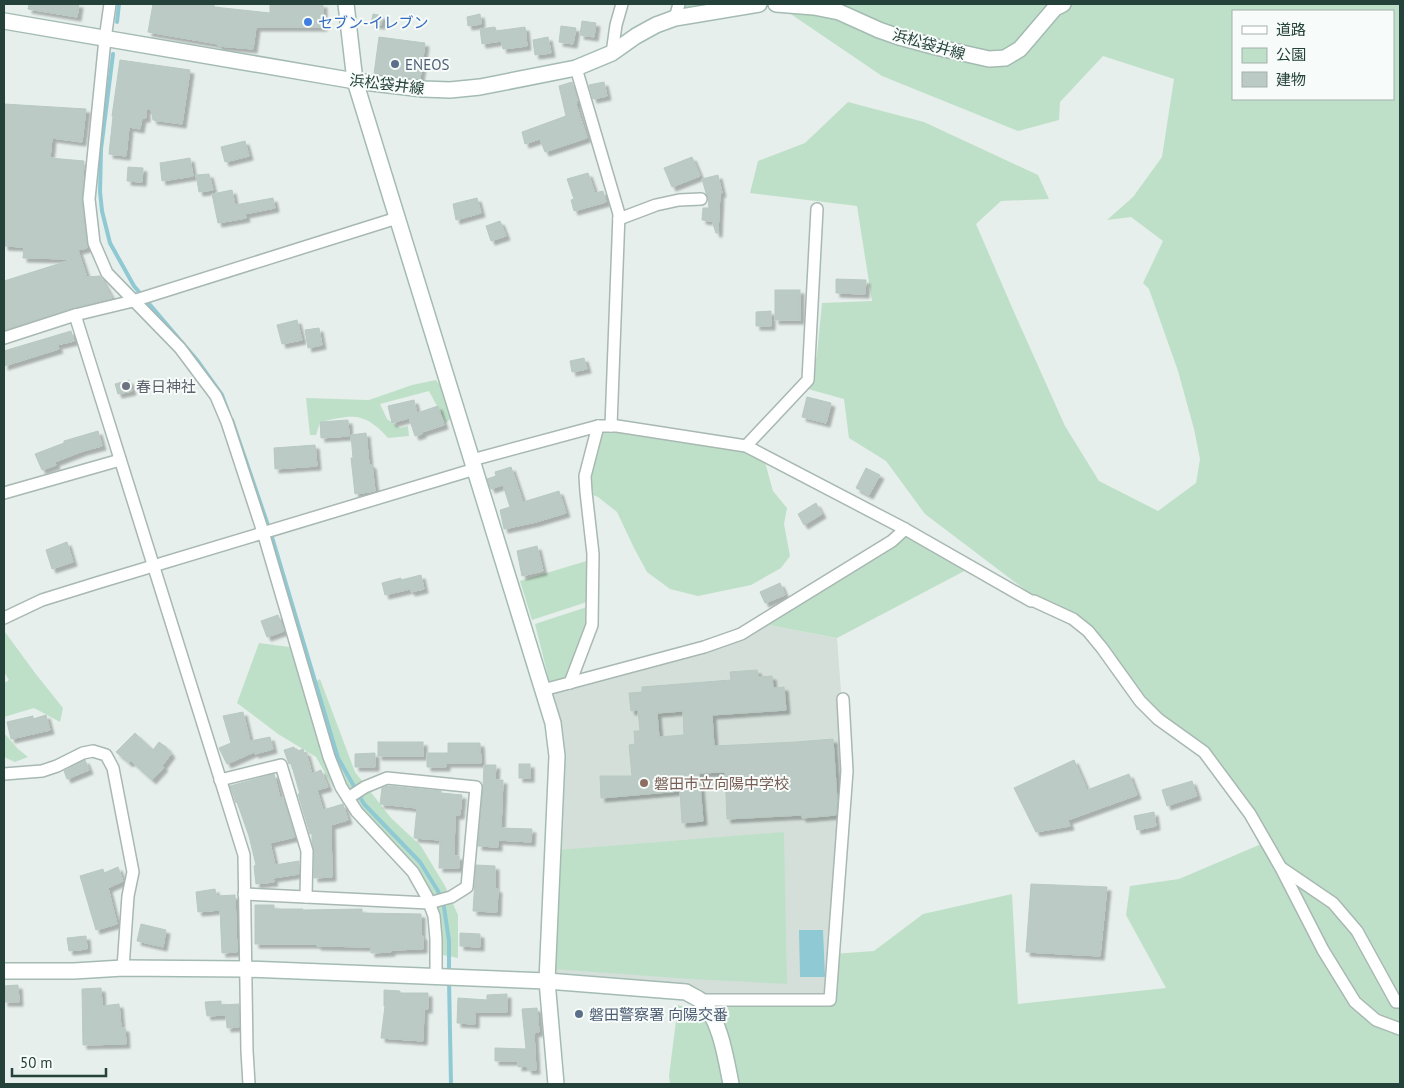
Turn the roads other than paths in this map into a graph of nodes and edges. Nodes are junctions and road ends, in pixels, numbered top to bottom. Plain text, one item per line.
1 (110, 4) edge
2 (346, 4) edge
3 (622, 4) edge
4 (759, 4) edge
5 (776, 4) edge
6 (1063, 4) edge
7 (677, 11) edge
8 (4, 21) edge
9 (105, 39) junction
10 (612, 53) junction
11 (576, 68) junction
12 (355, 81) junction
13 (700, 199) dead end
14 (817, 209) dead end
15 (397, 218) junction
16 (619, 219) junction
17 (133, 301) junction
18 (75, 315) junction
19 (4, 338) edge
20 (598, 426) junction
21 (611, 426) junction
22 (746, 446) junction
23 (120, 460) junction
24 (474, 465) junction
25 (4, 493) edge
26 (905, 529) junction
27 (263, 532) junction
28 (152, 565) junction
29 (4, 618) edge
30 (570, 683) junction
31 (544, 690) junction
32 (842, 698) dead end
33 (4, 774) edge
34 (220, 780) junction
35 (348, 798) junction
36 (1281, 868) junction
37 (244, 894) junction
38 (306, 897) junction
39 (429, 904) junction
40 (123, 968) junction
41 (245, 968) junction
42 (4, 971) edge
43 (436, 976) junction
44 (548, 981) junction
45 (699, 1000) junction
46 (1400, 1002) edge
47 (1400, 1029) edge
48 (249, 1084) edge
49 (556, 1084) edge
50 (731, 1084) edge

1 - 9 street
2 - 12 street
3 - 10 street
4 - 7 street, 浜松袋井線
5 - 6 street, 浜松袋井線
7 - 10 street, 浜松袋井線
8 - 9 street, 浜松袋井線
9 - 12 street, 浜松袋井線
9 - 17 street
10 - 11 street, 浜松袋井線
11 - 12 street, 浜松袋井線
11 - 16 street
12 - 15 street
13 - 16 street
14 - 22 street
15 - 17 street
15 - 24 street
16 - 21 street
17 - 18 street
17 - 27 street
18 - 19 street
18 - 23 street
20 - 21 street
20 - 24 street
20 - 30 street
21 - 22 street
22 - 26 street
23 - 25 street
23 - 28 street
24 - 27 street
24 - 31 street
26 - 30 street
26 - 36 street
27 - 28 street
27 - 35 street
28 - 29 street
28 - 34 street
30 - 31 street
31 - 44 street
32 - 45 street
33 - 40 street
34 - 37 street
34 - 38 street
35 - 39 street
35 - 39 street
36 - 46 street
36 - 47 street
37 - 38 street
37 - 41 street
38 - 39 street
39 - 43 street
40 - 41 street
40 - 42 street
41 - 43 street
41 - 48 street
43 - 44 street
44 - 45 street
44 - 49 street
45 - 50 street

